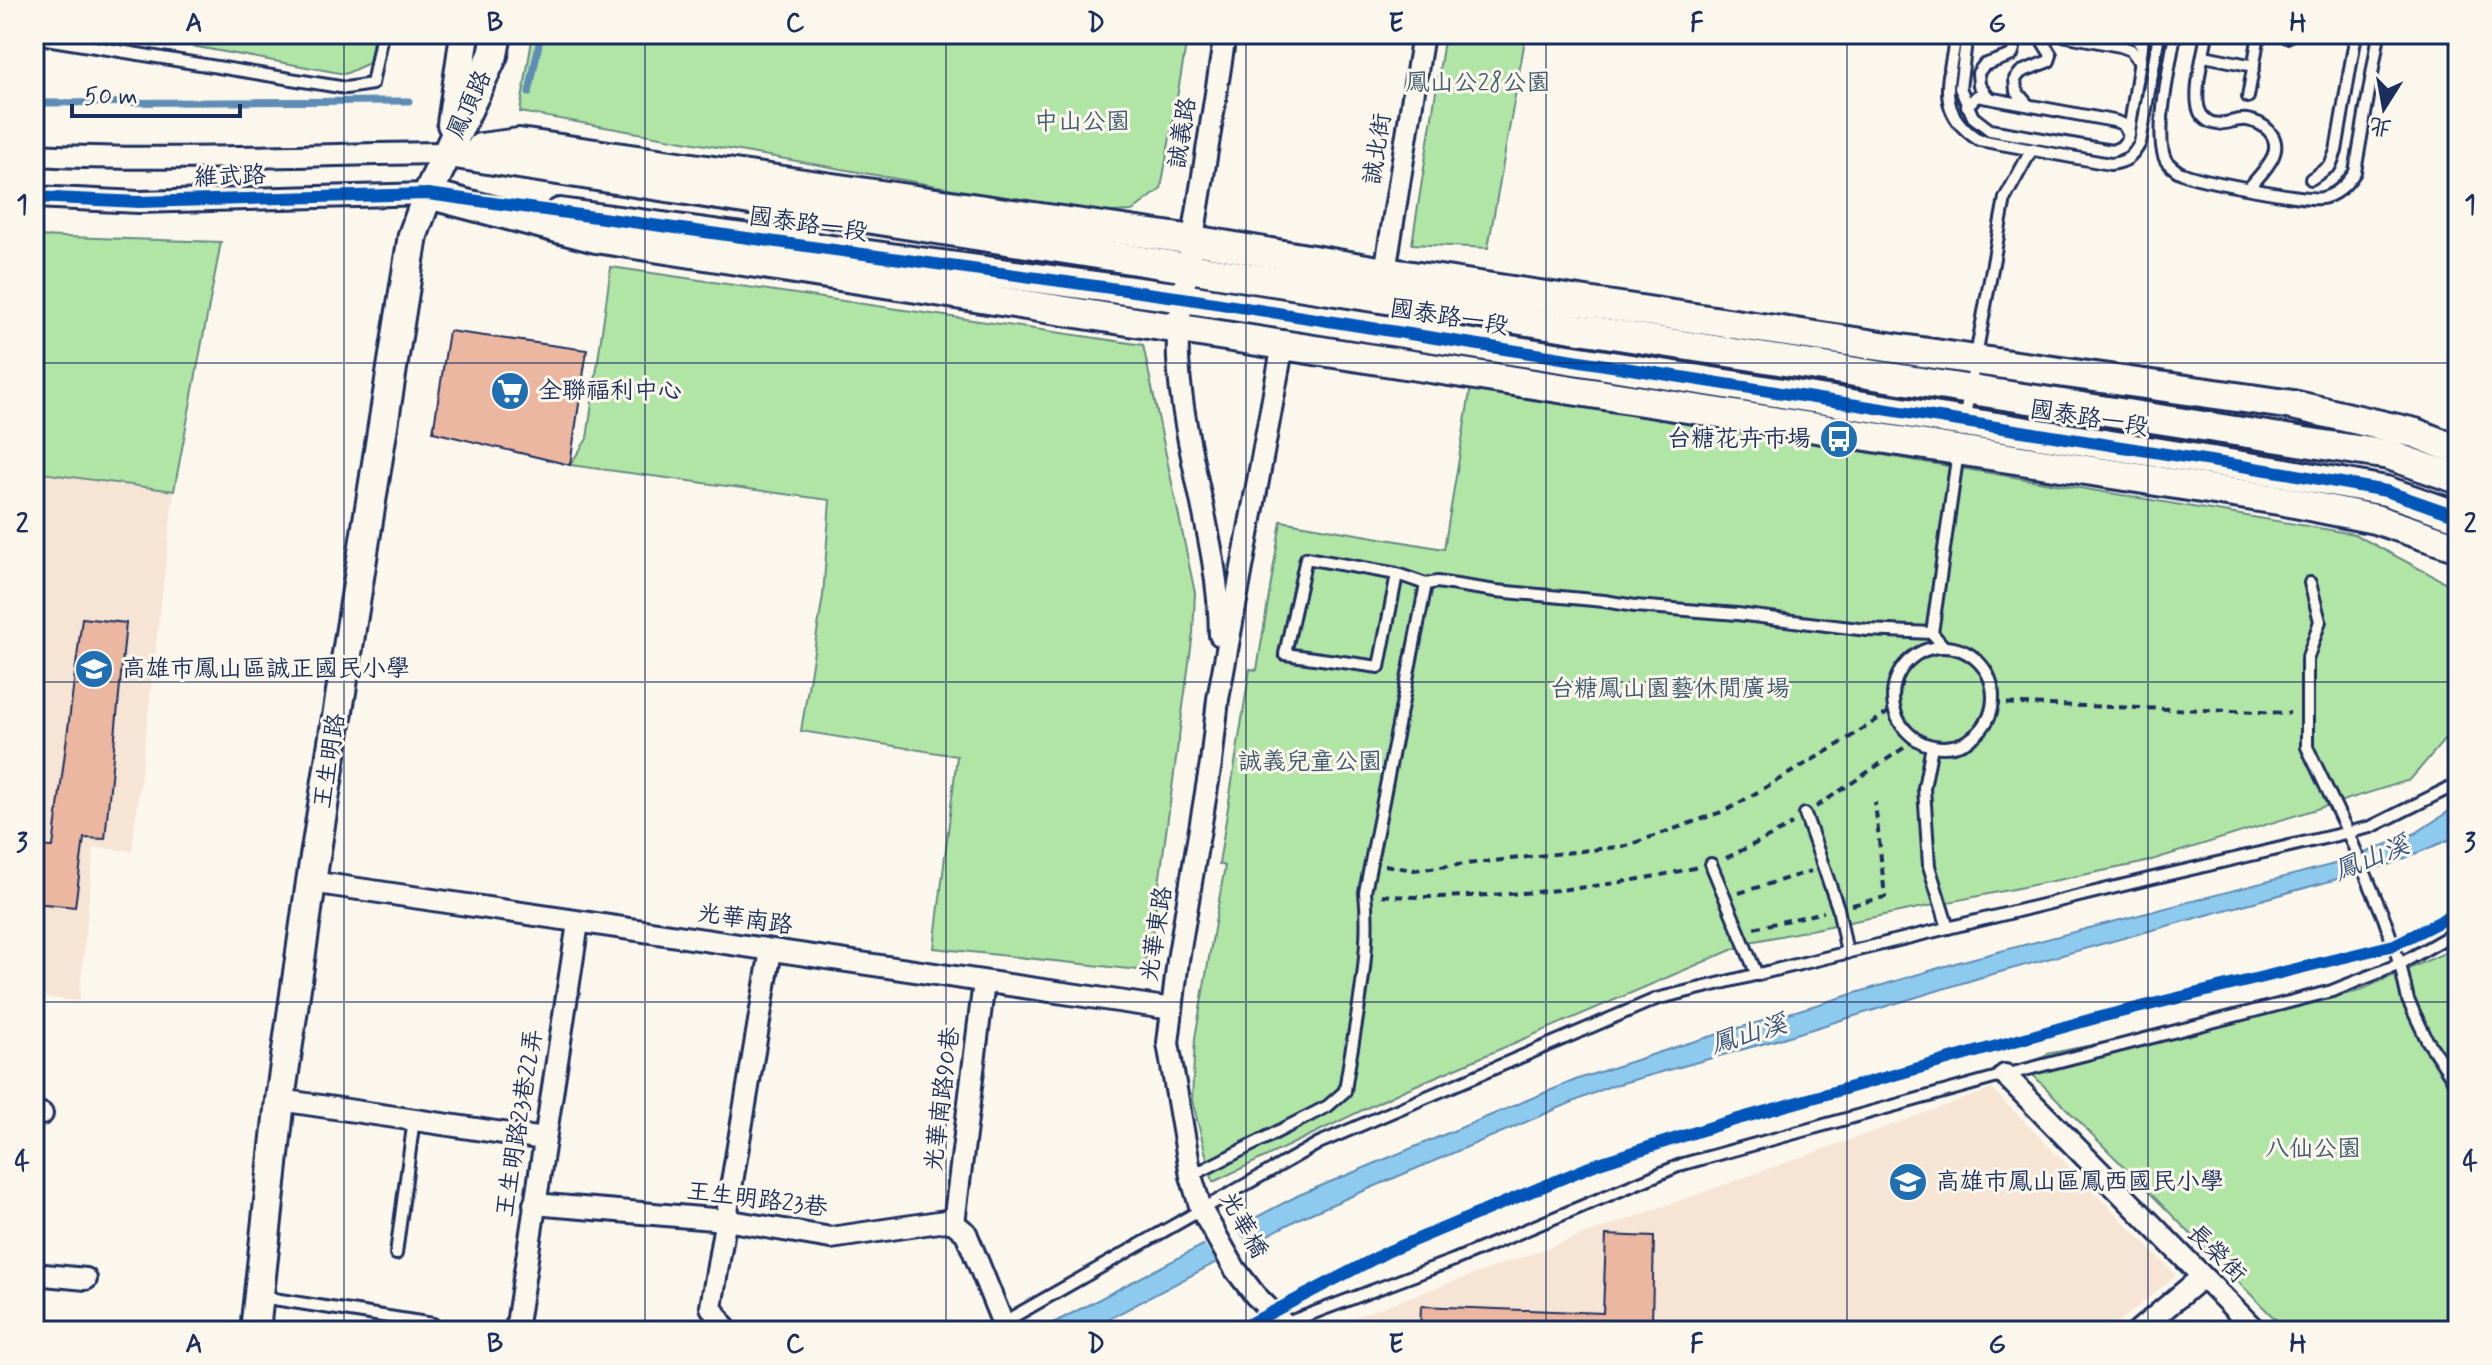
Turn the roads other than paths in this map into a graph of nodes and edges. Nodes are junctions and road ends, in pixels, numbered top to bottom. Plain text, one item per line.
1 (382, 34) edge
2 (465, 34) edge
3 (497, 34) edge
4 (1225, 34) edge
5 (1423, 34) edge
6 (1956, 34) edge
7 (1967, 34) edge
8 (2005, 34) edge
9 (2038, 34) edge
10 (2057, 34) edge
11 (2126, 34) edge
12 (2144, 34) edge
13 (2159, 34) edge
14 (2175, 34) edge
15 (2207, 34) edge
16 (2356, 34) edge
17 (2379, 34) edge
18 (34, 37) edge
19 (2258, 40) dead end
20 (2142, 47) junction
21 (2204, 56) junction
22 (2140, 63) junction
23 (2153, 65) junction
24 (2254, 66) junction
25 (2170, 67) junction
26 (1960, 88) junction
27 (2248, 97) dead end
28 (1989, 98) junction
29 (2028, 105) junction
30 (1967, 106) junction
31 (1973, 117) junction
32 (1960, 123) junction
33 (2129, 135) junction
34 (1979, 140) junction
35 (2032, 149) junction
36 (449, 153) junction
37 (34, 155) edge
38 (2311, 179) dead end
39 (2249, 188) junction
40 (428, 194) junction
41 (34, 197) edge
42 (1191, 254) junction
43 (1385, 272) junction
44 (1034, 292) junction
45 (1183, 298) junction
46 (1180, 327) junction
47 (1283, 344) junction
48 (1975, 360) junction
49 (1969, 389) junction
50 (1961, 435) junction
51 (2458, 450) edge
52 (2458, 479) edge
53 (2458, 516) edge
54 (2458, 547) edge
55 (1397, 574) junction
56 (2310, 583) dead end
57 (1426, 584) junction
58 (1932, 633) junction
59 (1944, 647) junction
60 (1218, 699) junction
61 (1932, 746) junction
62 (2458, 779) edge
63 (1805, 814) road end
64 (2348, 833) junction
65 (1711, 864) road end
66 (311, 882) junction
67 (578, 923) junction
68 (1948, 928) junction
69 (2458, 931) edge
70 (771, 950) junction
71 (1847, 953) junction
72 (2400, 964) junction
73 (1757, 975) junction
74 (984, 982) junction
75 (1172, 1009) junction
76 (2005, 1075) junction
77 (2458, 1087) edge
78 (280, 1100) junction
79 (414, 1119) junction
80 (544, 1139) junction
81 (1191, 1176) junction
82 (534, 1204) junction
83 (1201, 1209) junction
84 (725, 1220) junction
85 (954, 1223) junction
86 (396, 1254) dead end
87 (34, 1274) edge
88 (2202, 1277) junction
89 (86, 1279) dead end
90 (259, 1296) junction
91 (996, 1328) edge
92 (1283, 1329) edge
93 (255, 1331) edge
94 (431, 1331) edge
95 (516, 1331) edge
96 (727, 1331) edge
97 (2138, 1331) edge
98 (2256, 1331) edge

1 - 18 lane
2 - 36 street, 鳳頂路
3 - 36 street, 鳳頂路
4 - 42 street, 誠義路
5 - 43 street, 誠北街
6 - 32 lane
7 - 26 lane
8 - 28 lane
9 - 29 lane
10 - 22 lane
11 - 20 lane
12 - 20 lane
13 - 23 lane
14 - 25 lane
15 - 21 lane
16 - 38 lane
17 - 39 lane
19 - 24 lane
20 - 22 lane
21 - 24 lane
21 - 39 lane
22 - 33 lane
23 - 25 lane
23 - 35 lane
24 - 27 lane
25 - 39 lane
26 - 30 lane
26 - 32 lane
28 - 29 lane
28 - 30 lane
29 - 33 lane
30 - 31 lane
31 - 33 lane
31 - 34 lane
32 - 34 lane
34 - 35 lane
35 - 48 lane
36 - 37 street, 維武路
36 - 40 street, 王生明路
36 - 42 street, 國泰路一段
40 - 41 street, 維武路
40 - 44 street, 國泰路一段
40 - 66 street, 王生明路
42 - 43 street, 國泰路一段
42 - 45 street, 光華東路
42 - 49 street, 國泰路一段
43 - 48 street, 國泰路一段
44 - 45 street, 國泰路一段
44 - 46 street, 國泰路一段
45 - 46 street, 光華東路
45 - 50 street, 國泰路一段
46 - 47 street, 國泰路一段
46 - 60 street, 光華東路
47 - 50 street, 國泰路一段
47 - 60 street, 光華東路
48 - 49 lane
48 - 51 street, 國泰路一段
49 - 50 lane
49 - 52 street, 國泰路一段
50 - 53 street, 國泰路一段
50 - 54 street, 國泰路一段
50 - 58 lane
55 - 55 lane
55 - 57 lane
56 - 64 lane
57 - 58 lane
57 - 81 lane
58 - 59 lane
59 - 61 lane
59 - 61 lane
60 - 75 street, 光華東路
61 - 68 lane
62 - 64 lane
63 - 71 lane
64 - 68 lane
64 - 72 lane
65 - 73 lane
66 - 67 street, 光華南路
66 - 78 street, 王生明路
67 - 70 street, 光華南路
67 - 80 street, 王生明路23巷22弄
68 - 71 lane
69 - 72 lane
70 - 74 street, 光華南路
70 - 84 street
71 - 73 lane
72 - 76 lane
72 - 77 lane
73 - 83 lane
74 - 75 street, 光華南路
74 - 85 street, 光華南路90巷
75 - 81 street, 光華東路
76 - 88 street, 長榮街
76 - 92 lane
78 - 79 street
78 - 90 street, 王生明路
79 - 80 street
79 - 86 lane
80 - 82 street, 王生明路23巷22弄
81 - 83 street, 光華橋
82 - 84 street, 王生明路23巷
82 - 95 street, 王生明路23巷22弄
83 - 91 lane
83 - 92 street, 光華橋
84 - 85 street, 王生明路23巷
84 - 96 street
85 - 91 street
87 - 89 street
88 - 97 street
88 - 98 street, 長榮街
90 - 93 street, 王生明路
90 - 94 lane

